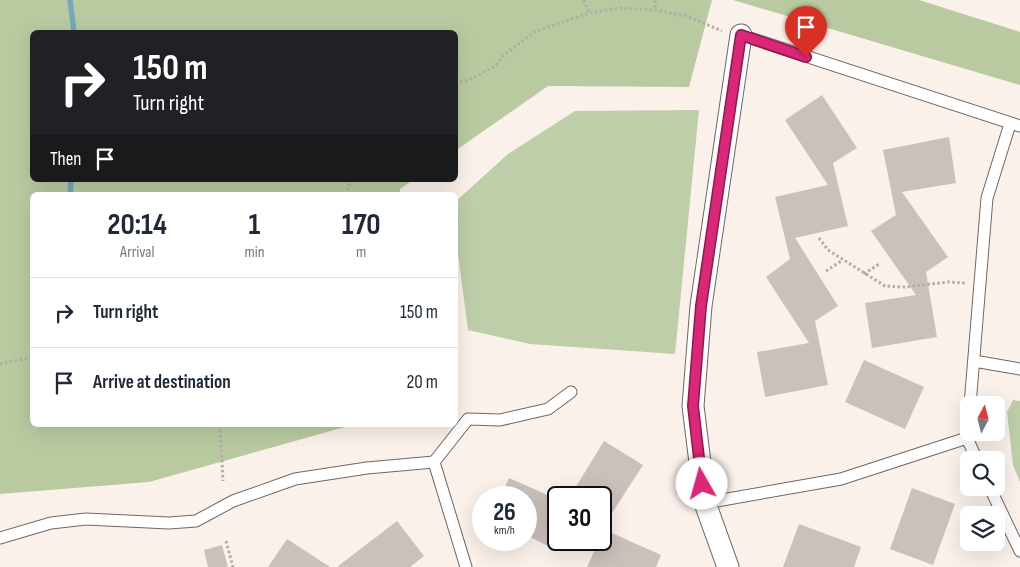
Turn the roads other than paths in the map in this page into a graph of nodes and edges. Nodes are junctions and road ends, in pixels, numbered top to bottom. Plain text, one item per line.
1 (741, 35) joint
2 (1015, 125) edge
3 (974, 361) junction
4 (1020, 369) edge
5 (571, 392) dead end
6 (971, 396) edge
7 (960, 440) edge
8 (434, 462) junction
9 (994, 496) edge
10 (705, 503) junction
11 (0, 538) edge
12 (1020, 551) edge
13 (466, 567) edge
14 (728, 567) edge

1 - 2 lane
1 - 10 street
2 - 3 lane
3 - 4 lane
3 - 6 lane
5 - 8 lane
7 - 10 lane
8 - 11 lane
8 - 13 lane
9 - 12 lane
10 - 14 street

